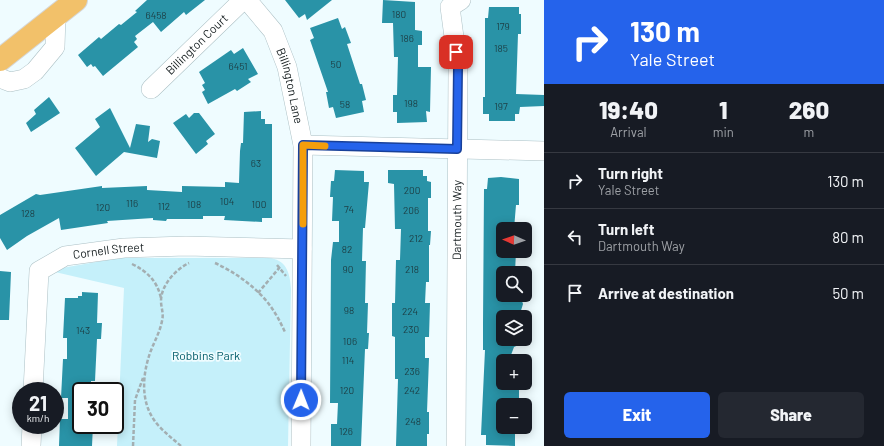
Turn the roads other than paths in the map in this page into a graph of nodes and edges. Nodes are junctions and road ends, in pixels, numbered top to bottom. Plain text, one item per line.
1 (76, 0) edge
2 (243, 0) edge
3 (247, 0) edge
4 (461, 0) edge
5 (56, 16) junction
6 (0, 60) edge
7 (0, 78) edge
8 (151, 89) dead end
9 (303, 145) junction
10 (457, 149) junction
11 (544, 151) edge
12 (302, 248) junction
13 (33, 382) edge
14 (32, 434) edge
15 (31, 446) edge
16 (301, 446) edge
17 (456, 446) edge

1 - 5 main road
2 - 8 street, Billington Court
3 - 9 street, Billington Lane
4 - 10 street, Dartmouth Way
5 - 6 main road
5 - 7 street
9 - 10 street
9 - 12 street, Billington Lane
10 - 11 street
10 - 17 street, Dartmouth Way
12 - 13 street, Cornell Street
12 - 16 street, Billington Lane
14 - 15 street

